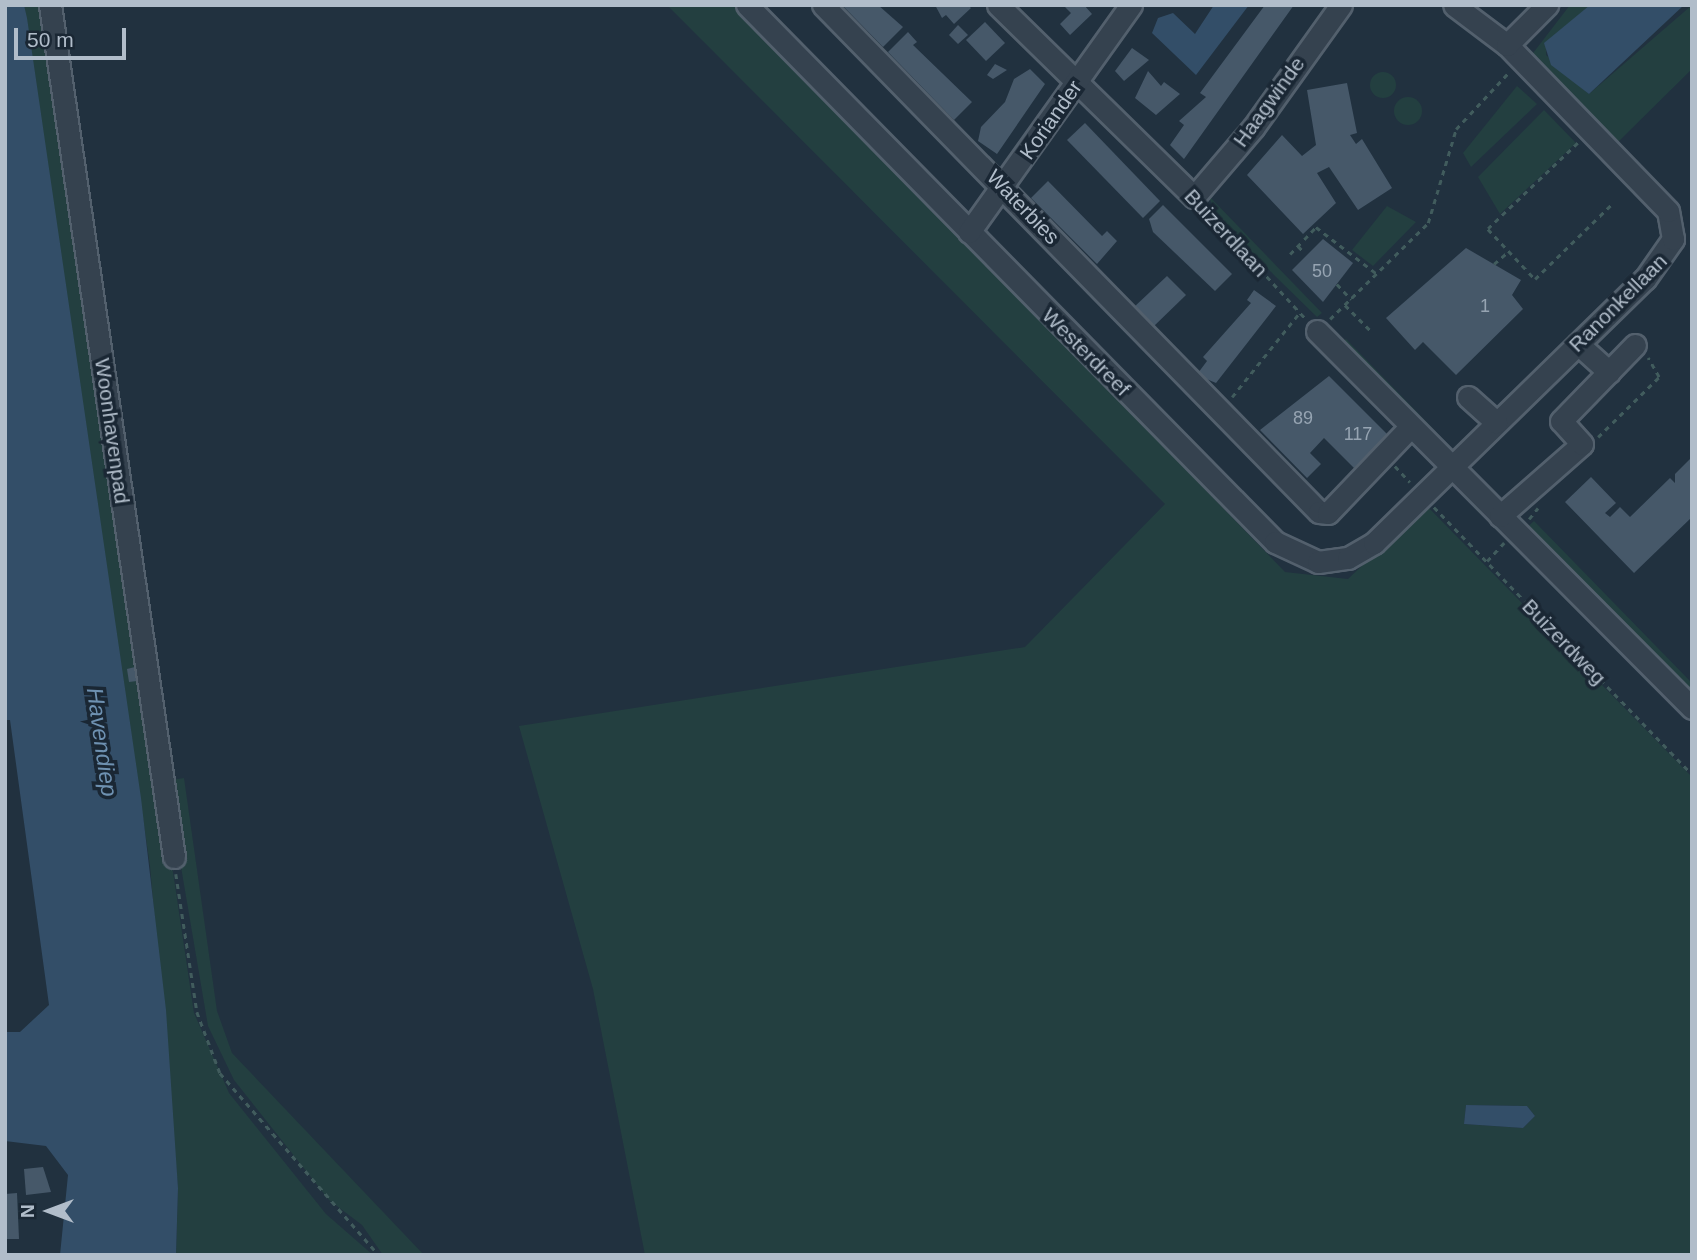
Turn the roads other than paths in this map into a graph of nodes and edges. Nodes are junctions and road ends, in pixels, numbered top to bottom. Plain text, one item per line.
1 (50, 5) edge
2 (747, 5) edge
3 (823, 5) edge
4 (998, 5) edge
5 (1131, 5) edge
6 (1341, 5) edge
7 (1454, 5) edge
8 (1546, 5) edge
9 (1514, 52) junction
10 (1075, 85) junction
11 (1003, 188) junction
12 (1194, 197) joint
13 (969, 232) junction
14 (1317, 331) road end
15 (1578, 344) junction
16 (1635, 345) dead end
17 (1609, 372) junction
18 (1468, 397) dead end
19 (1496, 422) junction
20 (1411, 426) junction
21 (1450, 466) junction
22 (1500, 516) junction
23 (1692, 708) edge
24 (174, 857) road end

1 - 24 street, Woonhavenpad
2 - 13 street, Westerdreef
3 - 11 street, Waterbies
4 - 10 street, Buizerdlaan
5 - 10 street, Koriander
6 - 12 street, Haagwinde
7 - 9 street
8 - 9 street
9 - 15 street, Ranonkellaan
10 - 11 street, Koriander
10 - 12 street, Buizerdlaan
11 - 13 street, Koriander
11 - 20 street, Waterbies
13 - 21 street, Westerdreef
14 - 20 street
15 - 17 street
15 - 19 street, Ranonkellaan
16 - 17 street
17 - 22 street
18 - 19 street
19 - 21 street, Ranonkellaan
20 - 21 street
21 - 22 street, Buizerdweg
22 - 23 street, Buizerdweg

